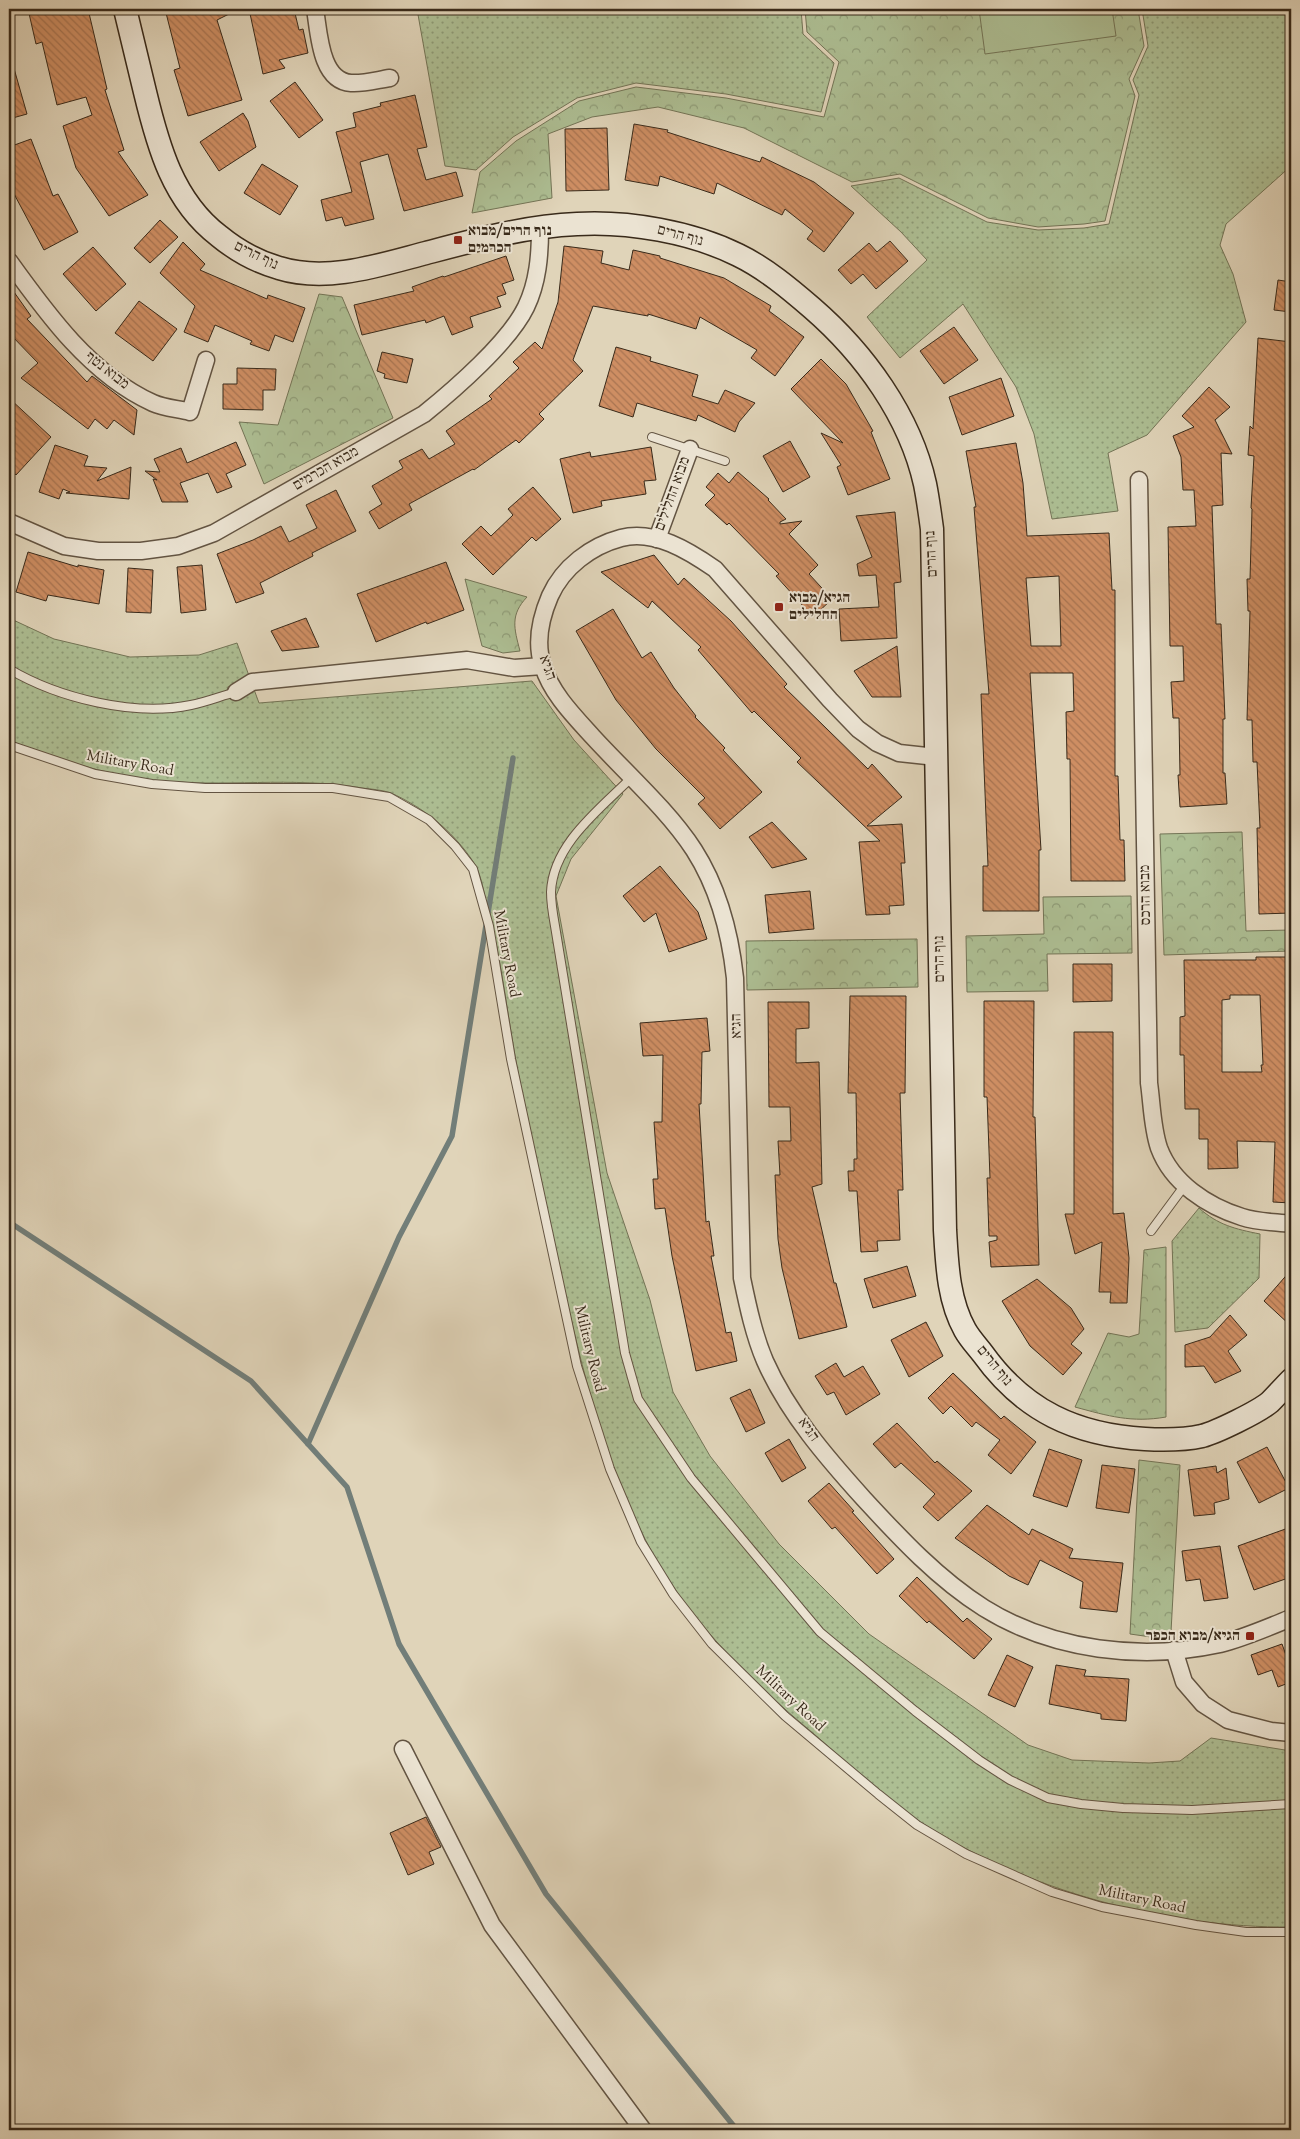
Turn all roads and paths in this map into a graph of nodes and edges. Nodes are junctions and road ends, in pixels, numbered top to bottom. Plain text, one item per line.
1 (125, 9) edge
2 (315, 9) edge
3 (390, 78) dead end
4 (540, 228) junction
5 (9, 261) edge
6 (206, 360) dead end
7 (652, 437) dead end
8 (690, 449) junction
9 (725, 461) dead end
10 (1140, 480) dead end
11 (9, 522) edge
12 (657, 539) junction
13 (543, 666) junction
14 (9, 669) edge
15 (236, 692) joint
16 (9, 745) edge
17 (936, 757) junction
18 (631, 778) junction
19 (1185, 1185) junction
20 (1291, 1224) edge
21 (1151, 1231) dead end
22 (1291, 1380) edge
23 (1291, 1618) edge
24 (1174, 1650) junction
25 (1291, 1733) edge
26 (403, 1749) dead end
27 (1291, 1804) edge
28 (1291, 1932) edge
29 (644, 2130) edge

1 - 4 street, נוף הרים
2 - 3 street
4 - 11 street, מבוא הכרמים
4 - 17 street, נוף הרים
5 - 6 street, מבוא נטף
7 - 8 lane
8 - 9 lane
8 - 12 street, מבוא החלילים
10 - 19 street, מבוא הרכס
12 - 13 street, הגיא
12 - 17 street, הגיא
13 - 15 street
13 - 18 street, הגיא
14 - 15 lane
16 - 28 lane, Military Road
17 - 22 street, נוף הרים
18 - 24 street, הגיא
18 - 27 lane
19 - 20 street, מבוא הרכס
19 - 21 lane
23 - 24 street, הגיא
24 - 25 street
26 - 29 street

